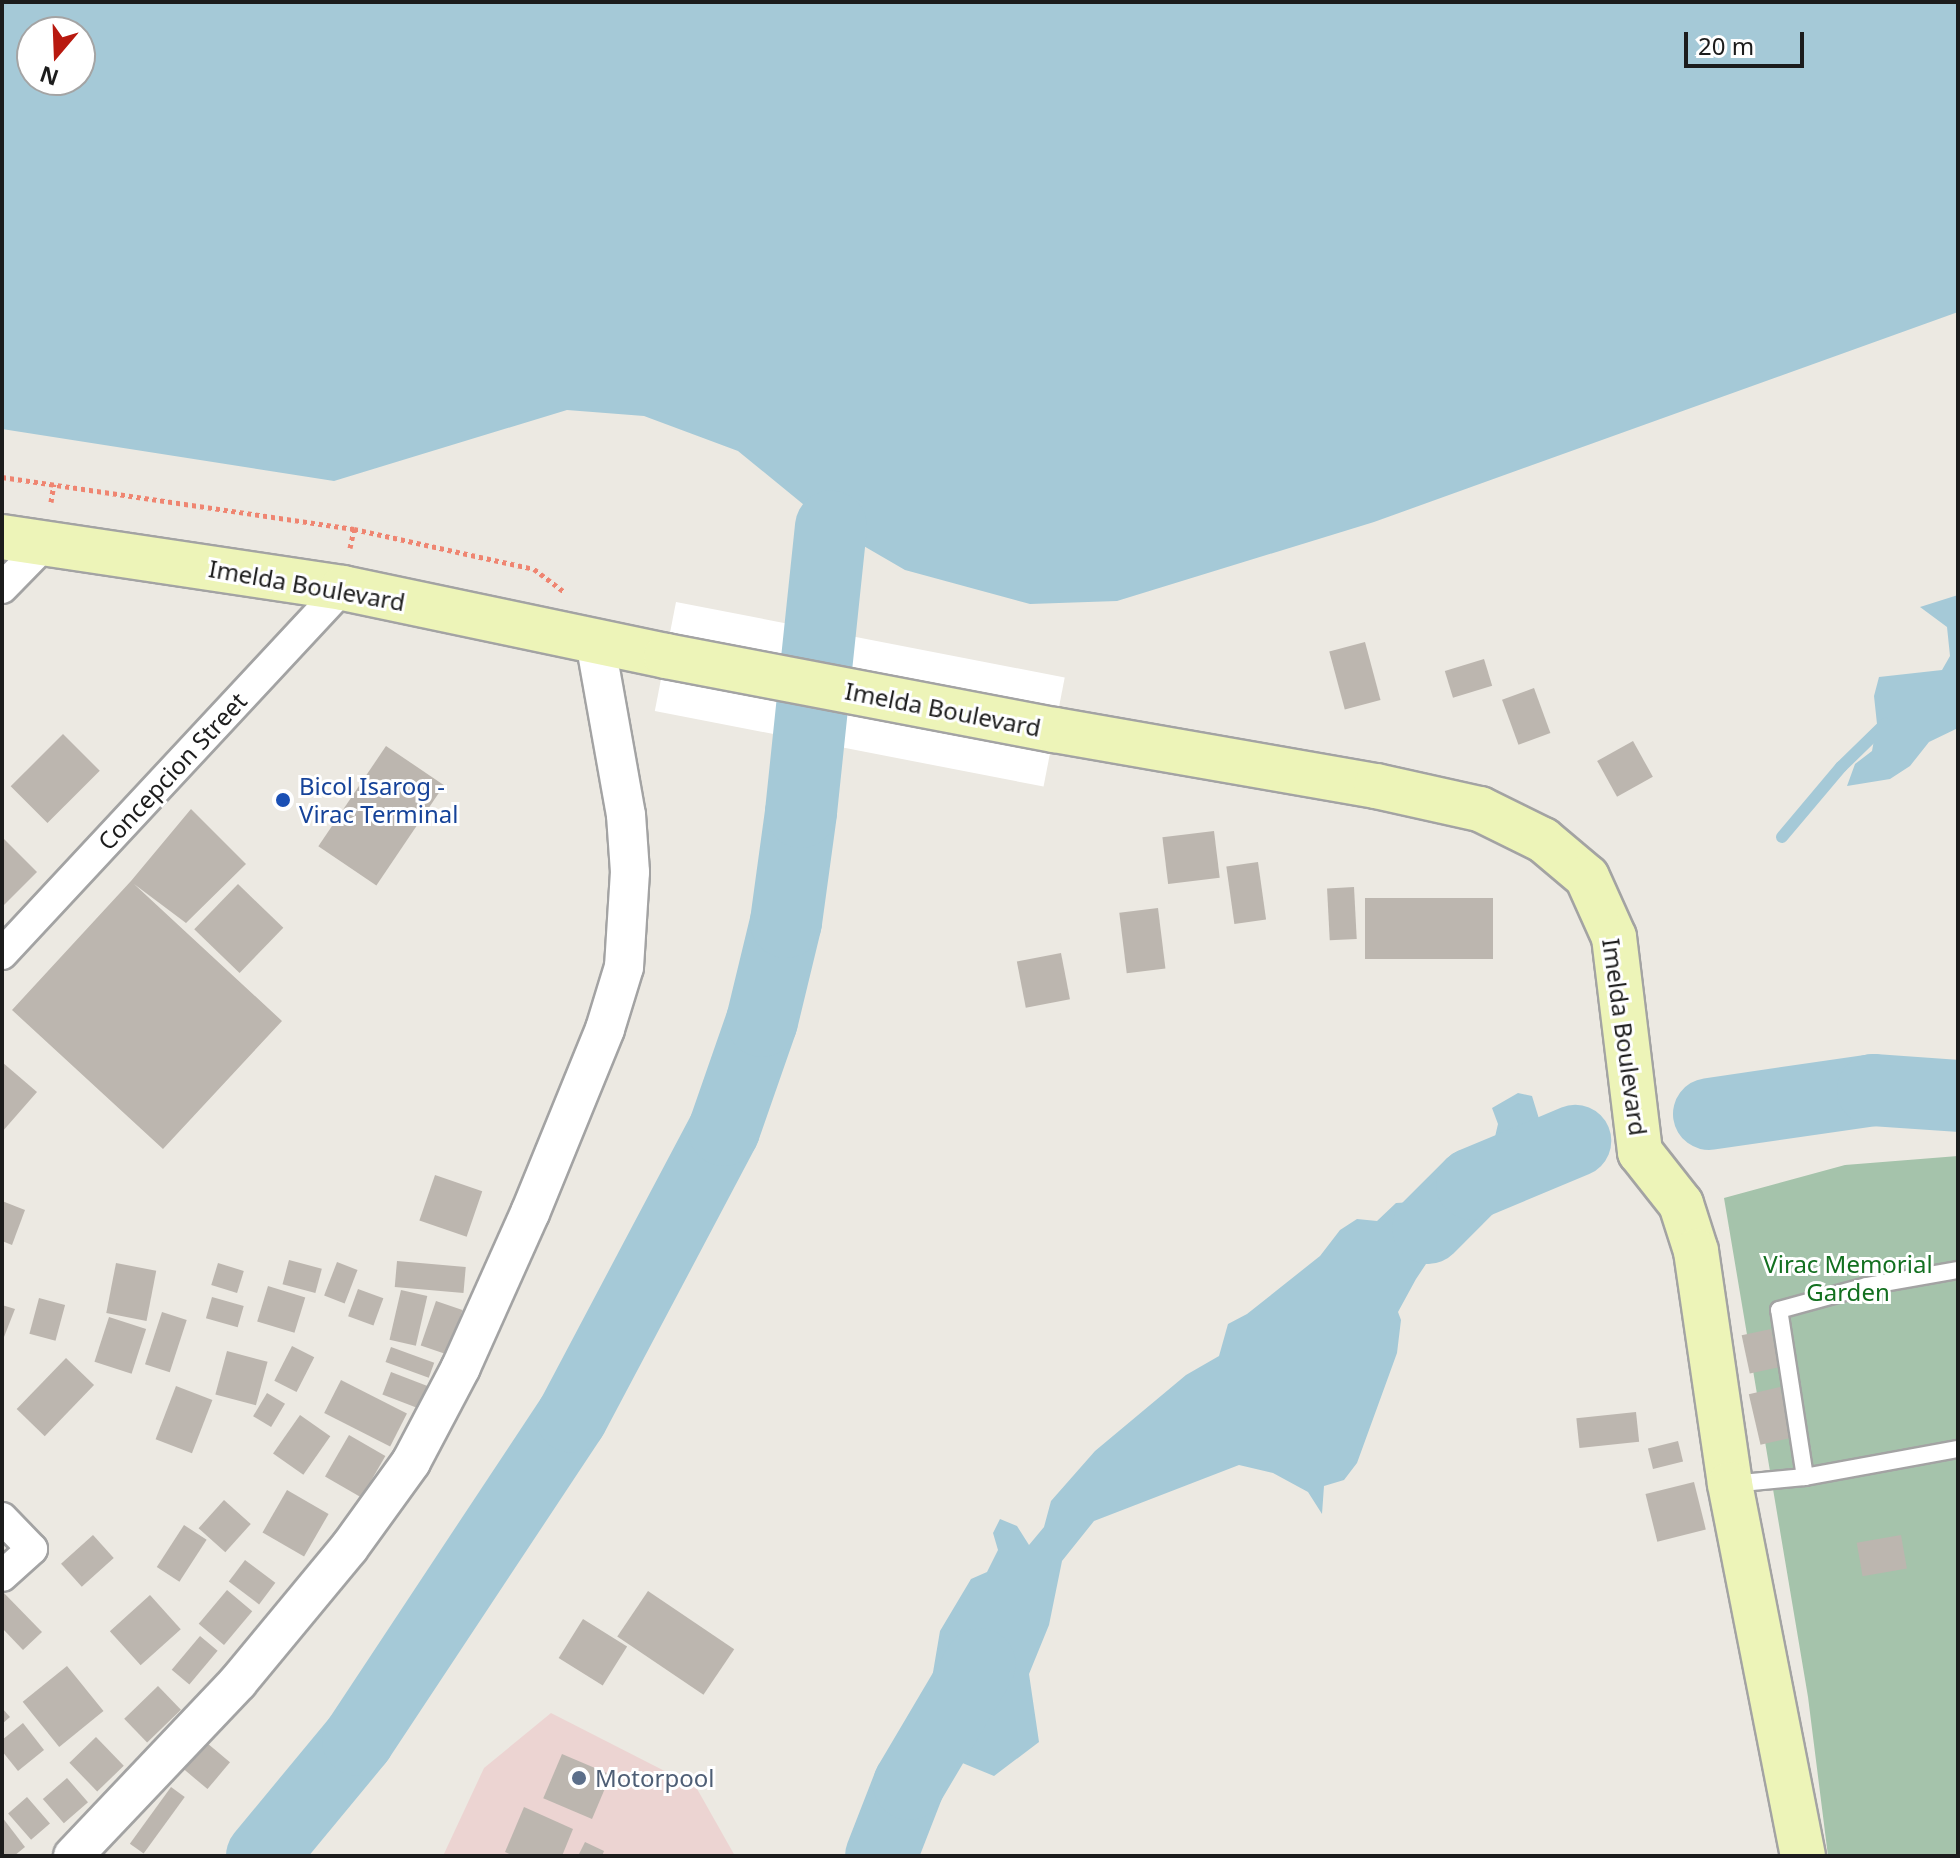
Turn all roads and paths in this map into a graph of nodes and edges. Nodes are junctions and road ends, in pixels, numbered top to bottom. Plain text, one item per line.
1 (2, 477) edge
2 (2, 537) edge
3 (46, 543) junction
4 (2, 588) edge
5 (343, 588) junction
6 (595, 641) junction
7 (2, 954) edge
8 (1958, 1270) edge
9 (1958, 1449) edge
10 (1805, 1477) junction
11 (1730, 1484) junction
12 (2, 1518) edge
13 (2, 1576) edge
14 (73, 1856) edge
15 (1803, 1856) edge

1 - 6 path
2 - 3 main road, Imelda Boulevard
3 - 4 street
3 - 5 main road, Imelda Boulevard
5 - 6 main road, Imelda Boulevard
5 - 7 street, Concepcion Street
6 - 11 main road, Imelda Boulevard
6 - 14 street
8 - 10 lane
9 - 10 lane
10 - 11 lane
11 - 15 main road
12 - 13 street

